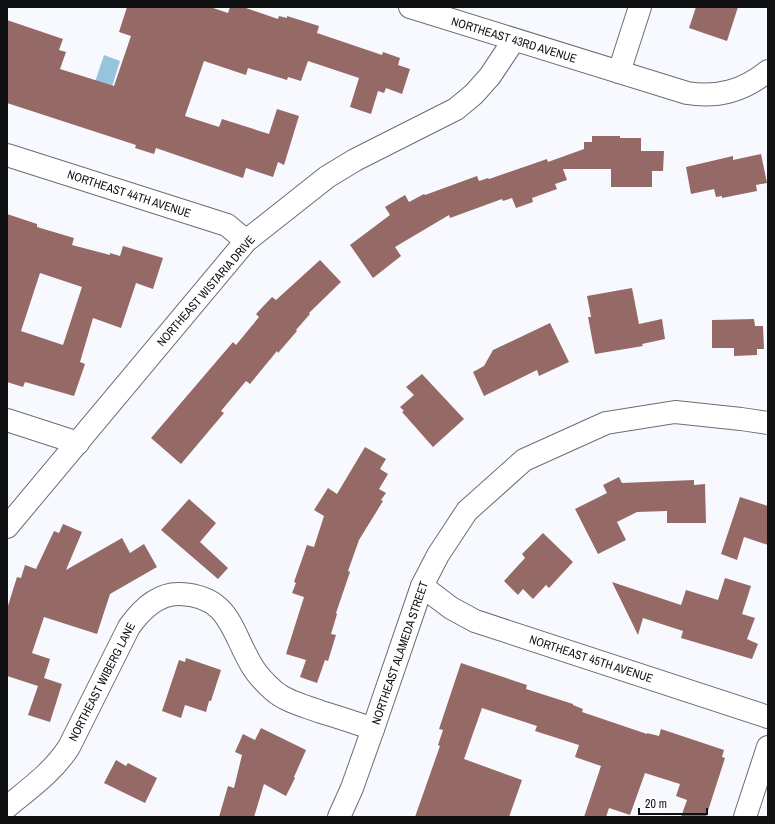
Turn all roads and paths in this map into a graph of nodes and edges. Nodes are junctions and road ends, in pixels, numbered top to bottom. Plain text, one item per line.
1 (410, 7) edge
2 (640, 7) edge
3 (514, 40) junction
4 (768, 71) edge
5 (618, 72) junction
6 (7, 155) edge
7 (246, 241) junction
8 (7, 420) edge
9 (768, 423) edge
10 (78, 442) junction
11 (7, 527) edge
12 (422, 586) junction
13 (768, 716) edge
14 (373, 729) junction
15 (768, 748) edge
16 (7, 806) edge
17 (338, 817) edge
18 (745, 817) edge

1 - 3 street, NORTHEAST 43RD AVENUE
2 - 5 street
3 - 5 street, NORTHEAST 43RD AVENUE
3 - 7 street, NORTHEAST WISTARIA DRIVE
4 - 5 street
6 - 7 street, NORTHEAST 44TH AVENUE
7 - 10 street, NORTHEAST WISTARIA DRIVE
8 - 10 street
9 - 12 street, NORTHEAST ALAMEDA STREET
10 - 11 street, NORTHEAST WISTARIA DRIVE
12 - 13 street, NORTHEAST 45TH AVENUE
12 - 14 street, NORTHEAST ALAMEDA STREET
14 - 16 street, NORTHEAST WIBERG LANE
14 - 17 street, NORTHEAST ALAMEDA STREET
15 - 18 street

